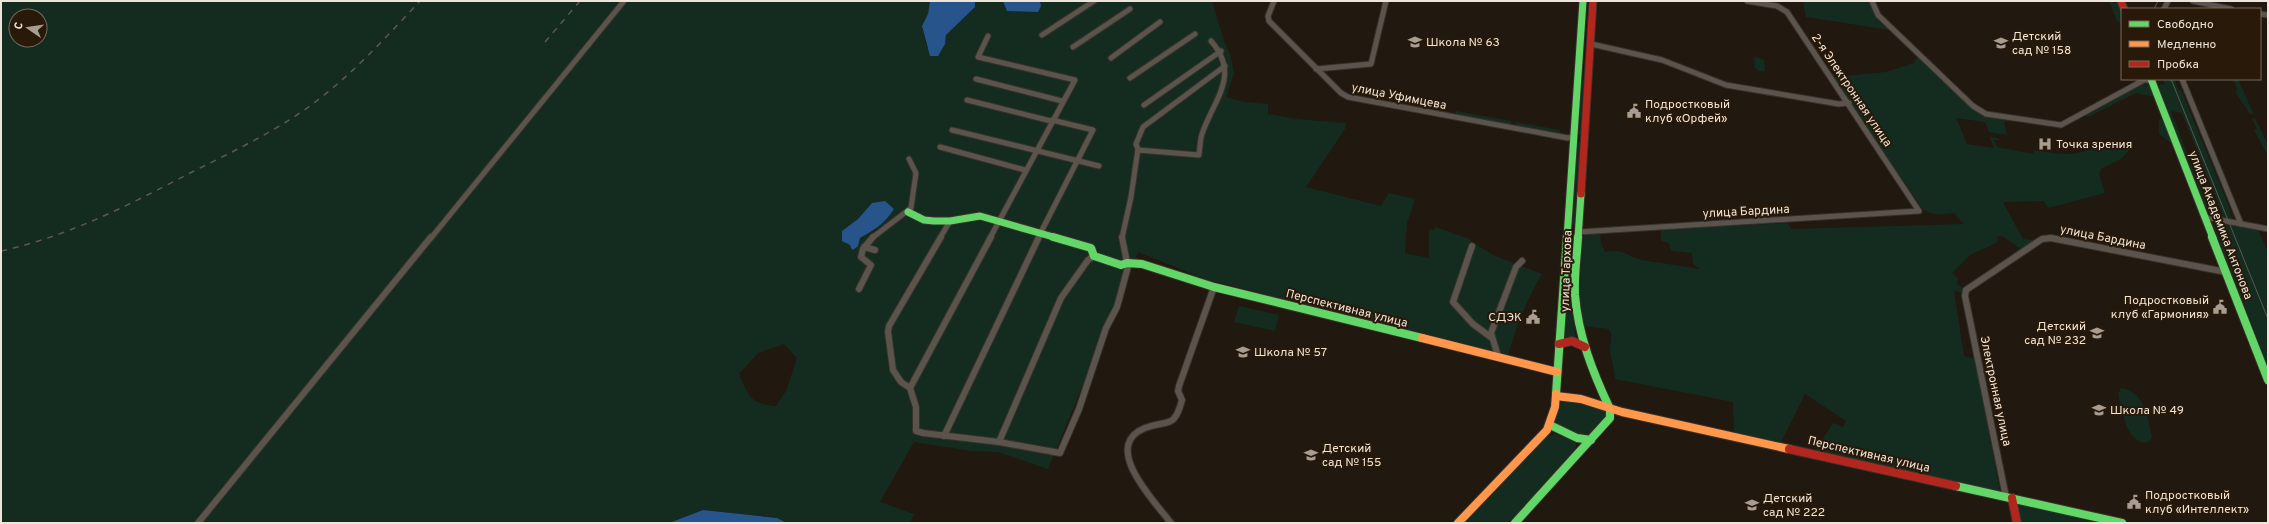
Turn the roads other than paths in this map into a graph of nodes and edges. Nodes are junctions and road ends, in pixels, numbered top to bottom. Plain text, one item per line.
1 (624, 1) edge
2 (1094, 1) edge
3 (1274, 1) edge
4 (1386, 1) edge
5 (1583, 1) edge
6 (1593, 1) edge
7 (1747, 1) edge
8 (1872, 1) edge
9 (2193, 1) edge
10 (2226, 8) edge
11 (1130, 9) dead end
12 (1160, 22) dead end
13 (1195, 34) dead end
14 (1042, 35) dead end
15 (988, 36) dead end
16 (1211, 41) dead end
17 (1591, 44) junction
18 (1073, 47) dead end
19 (1221, 51) junction
20 (1111, 58) dead end
21 (1225, 66) junction
22 (1316, 69) junction
23 (1130, 78) dead end
24 (976, 79) dead end
25 (2151, 80) edge
26 (2182, 80) edge
27 (967, 100) dead end
28 (1062, 101) junction
29 (1849, 103) junction
30 (1144, 105) dead end
31 (1051, 120) junction
32 (952, 130) dead end
33 (1574, 136) junction
34 (1585, 138) junction
35 (940, 147) dead end
36 (1036, 150) junction
37 (1138, 150) junction
38 (909, 159) dead end
39 (1077, 161) junction
40 (1099, 166) dead end
41 (1025, 170) junction
42 (908, 212) junction
43 (1915, 213) joint
44 (2205, 217) junction
45 (998, 220) junction
46 (950, 221) junction
47 (2241, 224) junction
48 (2268, 228) edge
49 (1568, 231) junction
50 (1041, 232) junction
51 (1578, 232) junction
52 (1472, 246) dead end
53 (864, 247) junction
54 (875, 250) dead end
55 (1094, 256) junction
56 (1522, 261) dead end
57 (1130, 263) junction
58 (2226, 272) junction
59 (1214, 287) junction
60 (859, 289) dead end
61 (1966, 290) joint
62 (1492, 338) junction
63 (1559, 344) junction
64 (1585, 347) junction
65 (1498, 356) junction
66 (1557, 372) junction
67 (2268, 380) edge
68 (910, 388) junction
69 (1556, 396) junction
70 (1610, 409) junction
71 (1550, 426) junction
72 (944, 436) junction
73 (1591, 440) junction
74 (999, 442) junction
75 (2009, 497) junction
76 (198, 523) edge
77 (1171, 523) edge
78 (1458, 523) edge
79 (1515, 523) edge
80 (2017, 523) edge
81 (2122, 523) edge

1 - 76 street
2 - 14 street
3 - 22 street, улица Уфимцева
4 - 22 street
5 - 33 main road, улица Тархова
6 - 17 main road, улица Тархова
7 - 29 street, 2-я Электронная улица
8 - 25 street
9 - 10 street
11 - 18 street
12 - 20 street
13 - 23 street
15 - 28 street
16 - 19 street
17 - 29 street
17 - 34 main road, улица Тархова
19 - 21 street
19 - 30 street
21 - 37 street
21 - 37 street
22 - 33 street, улица Уфимцева
24 - 28 street
25 - 44 main road, улица Академика Антонова
26 - 47 street
27 - 31 street
28 - 31 street
29 - 43 street, 2-я Электронная улица
31 - 36 street
31 - 39 street
32 - 36 street
33 - 34 main road
33 - 49 main road, улица Тархова
34 - 51 main road, улица Тархова
35 - 41 street
36 - 39 street
36 - 41 street
37 - 57 street
38 - 42 street
39 - 40 street
39 - 50 street
41 - 45 street
42 - 46 main road
42 - 53 street
43 - 51 street, улица Бардина
44 - 47 street
44 - 58 main road, улица Академика Антонова
45 - 46 main road
45 - 50 main road
45 - 68 street
46 - 68 street
47 - 48 street
49 - 51 main road
49 - 63 main road, улица Тархова
50 - 55 main road, Перспективная улица
50 - 72 street
51 - 64 main road, улица Тархова
52 - 62 street
53 - 54 street
53 - 60 street
55 - 57 main road, Перспективная улица
55 - 74 street
56 - 62 street
57 - 59 main road, Перспективная улица
57 - 74 street
58 - 61 street, улица Бардина
58 - 67 main road, улица Академика Антонова
59 - 65 main road, Перспективная улица
59 - 77 street
61 - 75 street, Электронная улица
62 - 65 street
63 - 64 main road
63 - 66 main road, улица Тархова
64 - 70 main road, улица Тархова
65 - 66 main road, Перспективная улица
66 - 69 main road, улица Тархова
68 - 72 street
69 - 70 main road, Перспективная улица
69 - 71 main road, улица Тархова
70 - 73 main road
70 - 75 main road, Перспективная улица
71 - 73 main road
71 - 78 main road
72 - 74 street
73 - 79 main road
75 - 80 main road, Электронная улица
75 - 81 main road, Перспективная улица

